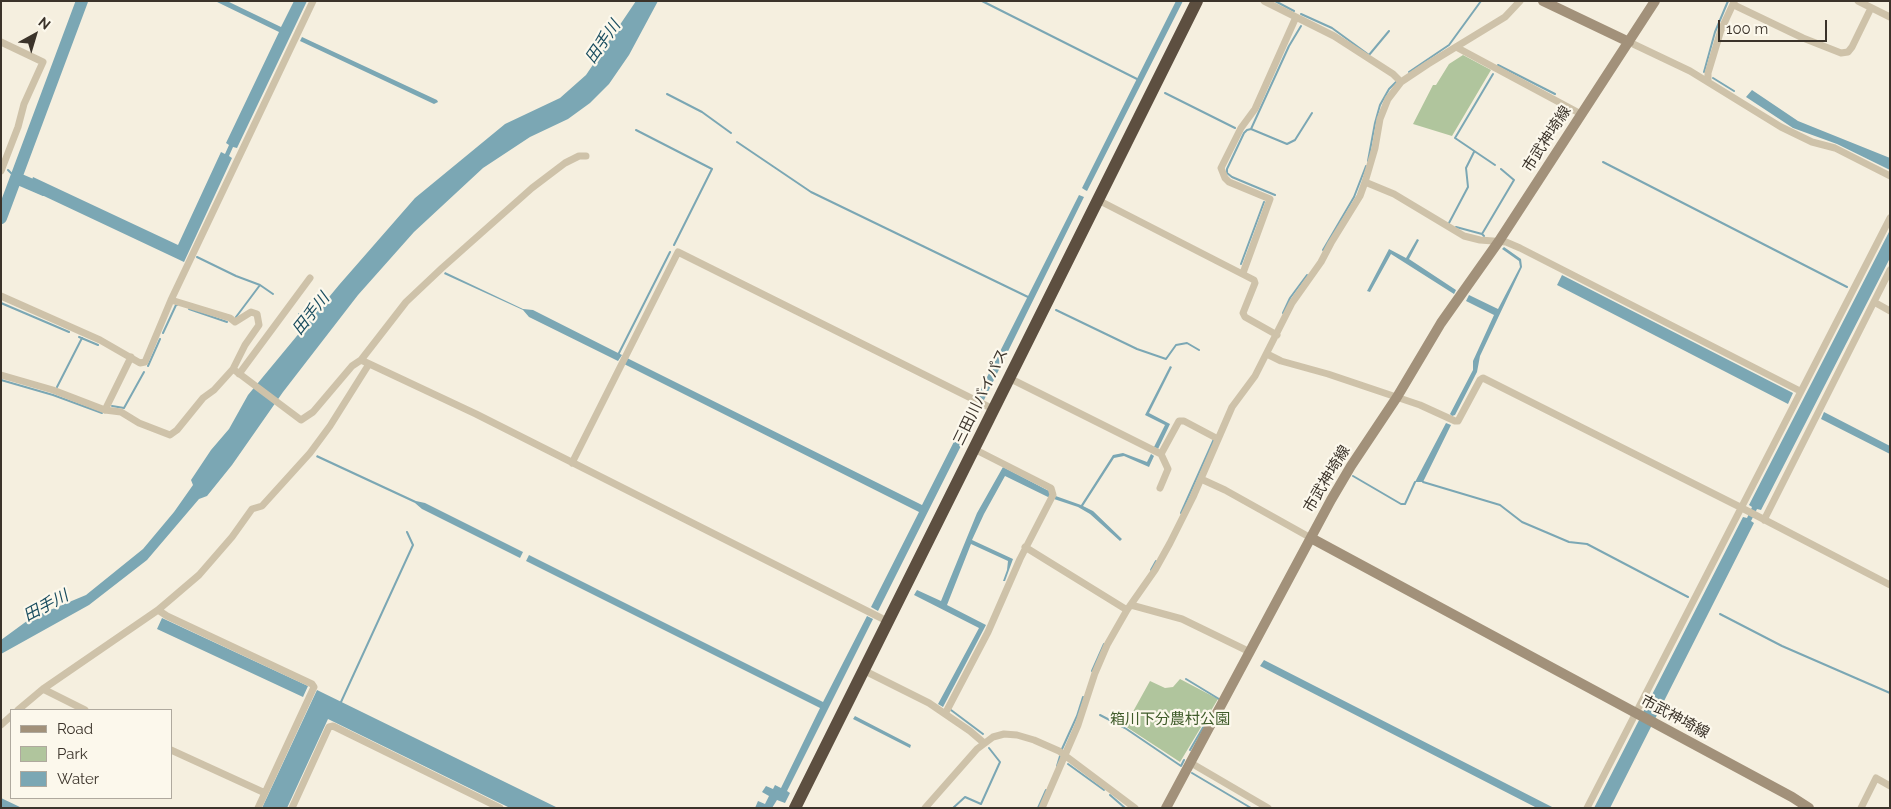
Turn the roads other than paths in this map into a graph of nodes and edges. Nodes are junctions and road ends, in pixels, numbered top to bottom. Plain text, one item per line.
1 (313, 1) edge
2 (1197, 1) edge
3 (1264, 1) edge
4 (1520, 1) edge
5 (1543, 1) edge
6 (1655, 1) edge
7 (1858, 1) edge
8 (1734, 3) edge
9 (1871, 8) junction
10 (1296, 17) junction
11 (1890, 17) edge
12 (1, 42) edge
13 (1629, 42) junction
14 (1456, 47) junction
15 (1399, 80) junction
16 (1708, 81) junction
17 (1581, 114) junction
18 (586, 156) dead end
19 (1, 171) edge
20 (1890, 176) edge
21 (1366, 182) junction
22 (1098, 200) junction
23 (1890, 218) edge
24 (1499, 241) junction
25 (1890, 270) edge
26 (1243, 273) junction
27 (310, 278) dead end
28 (1, 296) edge
29 (171, 300) junction
30 (1874, 302) junction
31 (1890, 311) edge
32 (1274, 333) junction
33 (1267, 354) junction
34 (131, 358) junction
35 (360, 360) junction
36 (369, 364) junction
37 (232, 369) junction
38 (1, 376) edge
39 (241, 376) junction
40 (1009, 378) junction
41 (1800, 391) junction
42 (1397, 397) junction
43 (993, 409) junction
44 (105, 410) junction
45 (1215, 437) junction
46 (974, 449) junction
47 (1161, 454) junction
48 (572, 463) junction
49 (1201, 479) junction
50 (1160, 488) dead end
51 (1740, 507) junction
52 (1764, 520) junction
53 (1311, 538) junction
54 (1026, 547) junction
55 (1890, 585) edge
56 (1127, 607) junction
57 (158, 610) junction
58 (887, 621) junction
59 (1250, 652) junction
60 (863, 670) junction
61 (43, 689) junction
62 (19, 709) edge
63 (83, 709) edge
64 (945, 714) junction
65 (1637, 714) junction
66 (984, 743) junction
67 (172, 750) edge
68 (1065, 755) junction
69 (1191, 763) junction
70 (1890, 786) edge
71 (264, 794) junction
72 (258, 808) edge
73 (292, 808) edge
74 (500, 808) edge
75 (795, 808) edge
76 (925, 808) edge
77 (1042, 808) edge
78 (1135, 808) edge
79 (1166, 808) edge
80 (1268, 808) edge
81 (1587, 808) edge
82 (1809, 808) edge
83 (1861, 808) edge

1 - 29 street
2 - 22 highway, 三田川バイパス
3 - 10 street
4 - 14 street
5 - 13 main road
6 - 13 main road, 市武神埼線
7 - 9 street
8 - 9 street
8 - 16 street
9 - 11 street
10 - 15 street
10 - 26 street
12 - 19 street
13 - 16 street
13 - 17 main road, 市武神埼線
14 - 15 street
14 - 17 street
15 - 21 street
16 - 20 street
17 - 24 main road, 市武神埼線
18 - 35 street
21 - 24 street
21 - 32 street
22 - 26 street
22 - 40 highway, 三田川バイパス
23 - 41 street
24 - 41 street
24 - 42 main road, 市武神埼線
25 - 30 street
26 - 32 street
27 - 39 street
28 - 34 street
29 - 34 street
29 - 37 street
30 - 31 street
30 - 52 street
32 - 33 street
33 - 42 street
33 - 45 street
34 - 44 street
35 - 36 street
35 - 39 street
36 - 48 street
36 - 57 street
37 - 39 street
37 - 44 street
38 - 44 street
40 - 43 highway, 三田川バイパス
40 - 47 street
41 - 51 street
42 - 51 street
42 - 53 main road, 市武神埼線
43 - 46 highway, 三田川バイパス
43 - 48 street
45 - 47 street
45 - 49 street
46 - 54 street
46 - 58 highway, 三田川バイパス
47 - 50 street
48 - 58 street
49 - 53 street
49 - 56 street
51 - 52 street
51 - 65 street
52 - 55 street
53 - 59 main road
53 - 65 main road, 市武神埼線
54 - 56 street
54 - 64 street
56 - 59 street
56 - 68 street
57 - 61 street
57 - 71 street
58 - 60 highway, 三田川バイパス
59 - 69 main road
60 - 64 street
60 - 75 highway, 三田川バイパス
61 - 62 street
61 - 63 street
64 - 66 street
65 - 81 street
65 - 82 main road, 市武神埼線
66 - 68 street
66 - 76 street
67 - 71 street
68 - 77 street
68 - 78 street
69 - 79 main road
69 - 80 street
70 - 83 street
71 - 72 street
73 - 74 street

